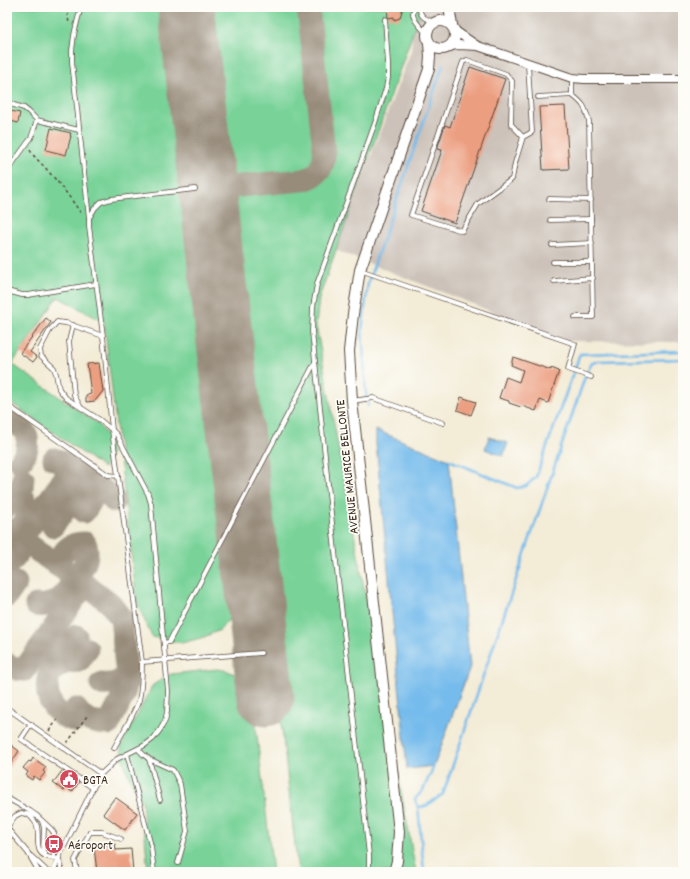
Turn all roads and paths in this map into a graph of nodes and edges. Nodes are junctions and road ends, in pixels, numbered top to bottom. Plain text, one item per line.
1 (81, 7) edge
2 (415, 7) edge
3 (420, 7) edge
4 (445, 7) edge
5 (450, 7) edge
6 (385, 19) dead end
7 (436, 21) junction
8 (453, 28) junction
9 (426, 33) junction
10 (429, 43) junction
11 (478, 46) junction
12 (447, 47) junction
13 (528, 64) junction
14 (429, 68) junction
15 (572, 78) junction
16 (683, 79) edge
17 (572, 95) junction
18 (538, 97) dead end
19 (7, 103) edge
20 (37, 120) junction
21 (80, 130) junction
22 (523, 137) junction
23 (31, 138) junction
24 (7, 171) edge
25 (194, 189) dead end
26 (549, 199) dead end
27 (591, 200) junction
28 (89, 218) junction
29 (591, 219) junction
30 (550, 220) dead end
31 (89, 226) junction
32 (592, 244) junction
33 (552, 245) dead end
34 (553, 262) dead end
35 (592, 262) junction
36 (363, 271) junction
37 (593, 278) junction
38 (554, 281) dead end
39 (96, 284) junction
40 (7, 291) edge
41 (575, 317) dead end
42 (73, 326) junction
43 (103, 336) junction
44 (315, 362) junction
45 (591, 377) dead end
46 (356, 400) junction
47 (7, 405) edge
48 (80, 407) junction
49 (443, 423) dead end
50 (112, 430) junction
51 (118, 476) junction
52 (164, 643) junction
53 (261, 653) dead end
54 (165, 660) junction
55 (142, 662) junction
56 (7, 708) edge
57 (87, 716) dead end
58 (57, 720) dead end
59 (31, 724) junction
60 (49, 731) dead end
61 (67, 743) dead end
62 (114, 748) dead end
63 (138, 749) junction
64 (127, 754) junction
65 (149, 759) junction
66 (101, 774) junction
67 (93, 788) junction
68 (7, 798) edge
69 (160, 800) dead end
70 (28, 814) junction
71 (37, 816) junction
72 (41, 820) junction
73 (7, 828) edge
74 (121, 839) dead end
75 (28, 853) junction
76 (47, 858) junction
77 (54, 858) junction
78 (59, 859) junction
79 (178, 863) dead end
80 (39, 872) edge
81 (48, 872) edge
82 (53, 872) edge
83 (62, 872) edge
84 (76, 872) edge
85 (154, 872) edge
86 (369, 872) edge
87 (394, 872) edge

1 - 21 lane
2 - 9 lane
3 - 7 lane
4 - 7 street
5 - 8 street
6 - 44 lane
7 - 8 street
7 - 9 street
8 - 11 street
8 - 12 street
9 - 10 street
10 - 12 street
10 - 14 street, AVENUE MAURICE BELLONTE
11 - 12 street
11 - 13 street
12 - 14 street, AVENUE MAURICE BELLONTE
13 - 15 street
13 - 22 lane
14 - 36 street, AVENUE MAURICE BELLONTE
15 - 16 street
15 - 17 lane
17 - 18 lane
17 - 27 lane
19 - 20 lane
20 - 21 lane
20 - 23 lane
21 - 28 lane
22 - 22 lane
23 - 24 lane
23 - 31 path
25 - 28 lane
26 - 27 lane
27 - 29 lane
28 - 31 lane
29 - 30 lane
29 - 32 lane
31 - 39 lane
32 - 33 lane
32 - 35 lane
34 - 35 lane
35 - 37 lane
36 - 45 lane
36 - 46 street, AVENUE MAURICE BELLONTE
37 - 38 lane
37 - 41 lane
39 - 40 lane
39 - 43 lane
42 - 43 lane
42 - 48 lane
42 - 48 lane
43 - 50 lane
44 - 52 lane
44 - 86 lane
46 - 49 lane
46 - 87 street, AVENUE MAURICE BELLONTE
47 - 51 lane
48 - 50 lane
50 - 51 lane
50 - 52 lane
51 - 55 lane
52 - 54 lane
53 - 54 lane
54 - 55 lane
54 - 63 lane
55 - 62 lane
56 - 59 lane
57 - 61 path
58 - 60 path
59 - 66 lane
59 - 67 lane
63 - 64 lane
63 - 65 lane
64 - 66 lane
64 - 85 lane
65 - 69 lane
65 - 79 lane
66 - 67 lane
67 - 78 lane
68 - 71 lane
70 - 71 lane
70 - 73 lane
70 - 76 lane
71 - 72 lane
72 - 76 lane
72 - 77 lane
73 - 75 lane
74 - 84 lane
75 - 80 lane
75 - 81 lane
76 - 77 lane
77 - 78 lane
78 - 82 lane
78 - 83 lane

